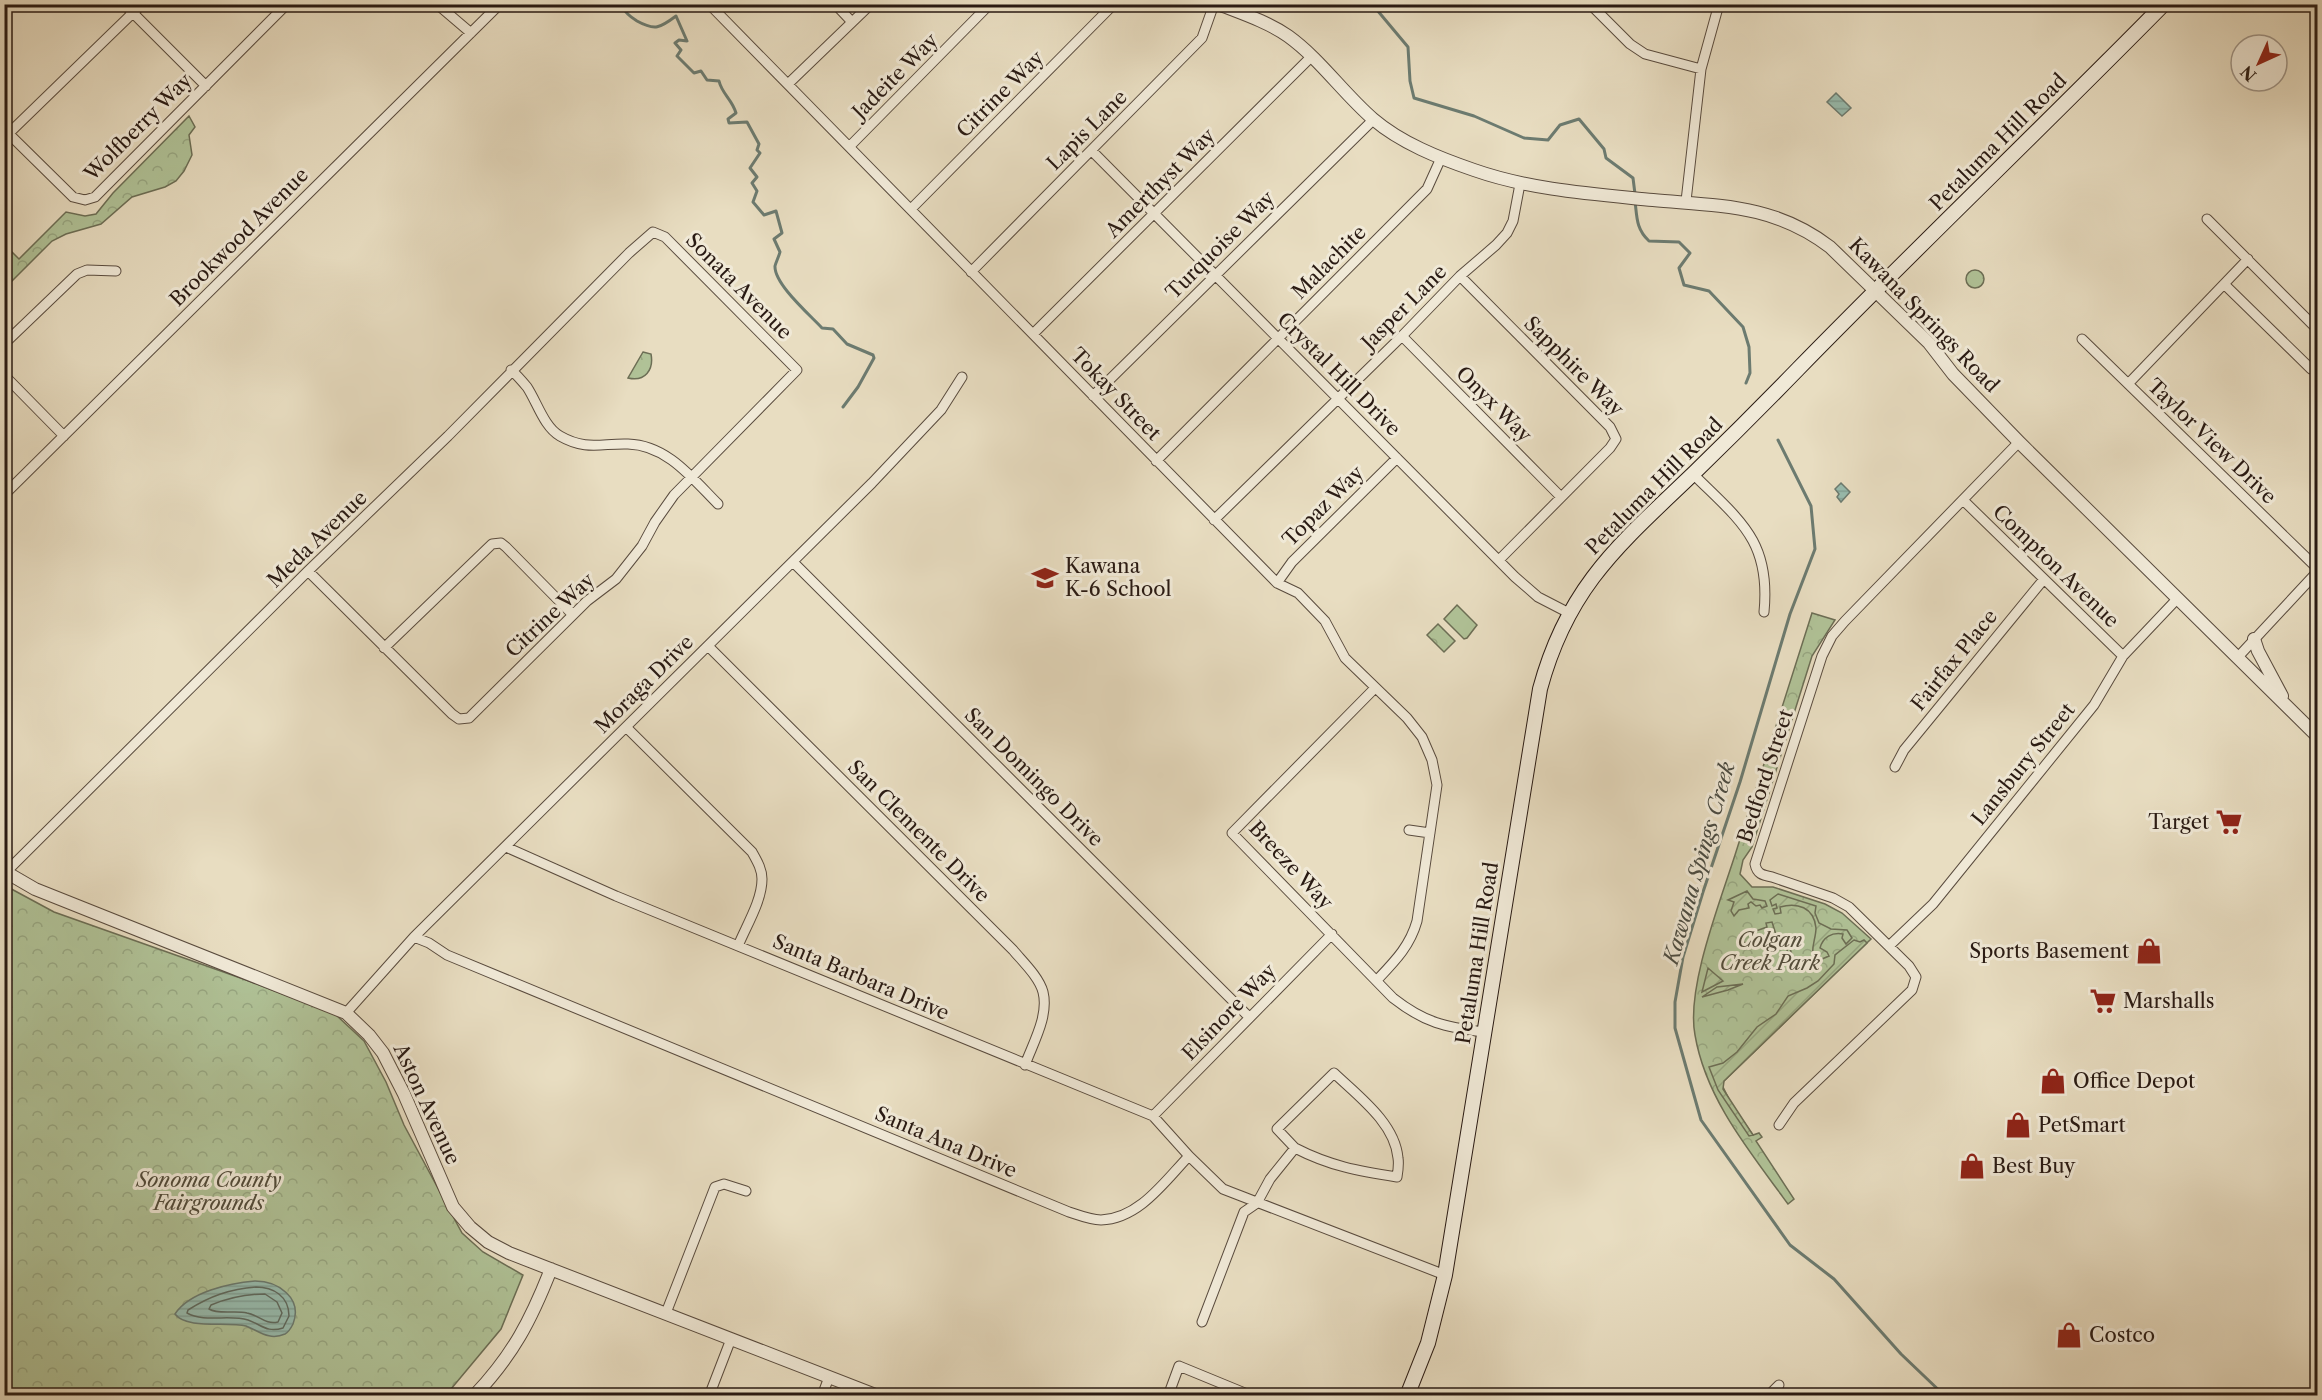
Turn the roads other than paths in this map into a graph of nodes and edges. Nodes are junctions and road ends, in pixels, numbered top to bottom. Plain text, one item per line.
1 (124, 4) edge
2 (142, 4) edge
3 (287, 4) edge
4 (436, 4) edge
5 (500, 4) edge
6 (709, 4) edge
7 (835, 4) edge
8 (871, 4) edge
9 (990, 4) edge
10 (1114, 4) edge
11 (1216, 4) edge
12 (1590, 4) edge
13 (1719, 4) edge
14 (2164, 4) edge
15 (133, 13) junction
16 (852, 22) junction
17 (471, 33) junction
18 (1311, 57) junction
19 (1701, 69) junction
20 (788, 84) junction
21 (206, 86) junction
22 (1374, 119) junction
23 (7, 136) edge
24 (850, 146) junction
25 (1092, 151) junction
26 (1441, 158) junction
27 (1520, 184) junction
28 (1686, 201) junction
29 (911, 209) junction
30 (1155, 214) junction
31 (2207, 219) dead end
32 (653, 232) joint
33 (2248, 259) junction
34 (116, 272) dead end
35 (971, 272) junction
36 (1215, 275) junction
37 (1460, 276) junction
38 (2224, 284) junction
39 (1875, 290) junction
40 (2318, 330) edge
41 (1033, 334) junction
42 (1402, 336) junction
43 (1278, 338) junction
44 (2082, 339) dead end
45 (4, 344) edge
46 (2318, 368) edge
47 (511, 370) junction
48 (797, 370) joint
49 (4, 375) edge
50 (962, 377) dead end
51 (2128, 384) junction
52 (1093, 396) junction
53 (1338, 399) junction
54 (64, 436) junction
55 (2019, 442) junction
56 (1397, 458) junction
57 (1156, 461) junction
58 (1693, 474) junction
59 (692, 478) junction
60 (4, 495) edge
61 (1562, 497) junction
62 (1964, 501) junction
63 (718, 504) dead end
64 (1214, 520) junction
65 (1499, 560) junction
66 (793, 562) junction
67 (2318, 570) edge
68 (308, 571) junction
69 (2044, 579) junction
70 (1277, 583) junction
71 (2177, 598) junction
72 (1764, 612) dead end
73 (1569, 613) junction
74 (573, 615) junction
75 (2254, 639) junction
76 (708, 646) junction
77 (384, 648) junction
78 (2123, 656) junction
79 (2238, 657) junction
80 (1375, 688) junction
81 (2288, 707) junction
82 (626, 727) junction
83 (2316, 731) edge
84 (1895, 767) dead end
85 (1409, 830) dead end
86 (1430, 833) junction
87 (506, 847) junction
88 (5, 871) edge
89 (1332, 934) junction
90 (414, 937) junction
91 (738, 946) junction
92 (1889, 946) junction
93 (1377, 980) junction
94 (346, 1013) junction
95 (1248, 1017) junction
96 (1484, 1032) junction
97 (1025, 1065) junction
98 (1153, 1116) junction
99 (1779, 1125) dead end
100 (1295, 1148) junction
101 (1189, 1156) junction
102 (746, 1191) dead end
103 (1257, 1203) junction
104 (551, 1269) junction
105 (1445, 1275) junction
106 (666, 1313) junction
107 (1202, 1322) dead end
108 (731, 1339) junction
109 (829, 1377) junction
110 (1779, 1385) dead end
111 (474, 1395) edge
112 (709, 1395) edge
113 (822, 1395) edge
114 (878, 1395) edge
115 (1168, 1395) edge
116 (1252, 1395) edge
117 (1407, 1395) edge
118 (1768, 1395) edge

1 - 15 street
2 - 15 street
3 - 21 street, Wolfberry Way
4 - 17 street
5 - 17 street, Brookwood Avenue
6 - 20 street, Tokay Street
7 - 16 street
8 - 16 street
9 - 24 street, Jadeite Way
10 - 29 street, Citrine Way
11 - 18 street, Kawana Springs Road
11 - 25 street, Lapis Lane
12 - 19 street
13 - 19 street
14 - 39 main road, Petaluma Hill Road
15 - 21 street
15 - 23 street
16 - 20 street
17 - 54 street, Brookwood Avenue
18 - 22 street, Kawana Springs Road
18 - 30 street, Amerthyst Way
19 - 28 street
20 - 24 street, Tokay Street
21 - 23 street, Wolfberry Way
22 - 26 street, Kawana Springs Road
22 - 36 street, Turquoise Way
24 - 29 street, Tokay Street
25 - 30 street, Crystal Hill Drive
25 - 35 street, Lapis Lane
26 - 27 street, Kawana Springs Road
26 - 43 street, Malachite
27 - 28 street, Kawana Springs Road
27 - 37 street, Jasper Lane
28 - 39 street, Kawana Springs Road
29 - 35 street, Tokay Street
30 - 36 street, Crystal Hill Drive
30 - 41 street, Amerthyst Way
31 - 33 street
32 - 47 street, Meda Avenue
32 - 48 street, Sonata Avenue
33 - 38 street
33 - 40 street
34 - 45 street
35 - 41 street, Tokay Street
36 - 43 street, Crystal Hill Drive
36 - 52 street, Turquoise Way
37 - 42 street, Jasper Lane
37 - 61 street, Sapphire Way
38 - 46 street
38 - 51 street
39 - 55 street, Kawana Springs Road
39 - 58 main road, Petaluma Hill Road
41 - 52 street, Tokay Street
42 - 53 street, Jasper Lane
42 - 61 street, Onyx Way
43 - 53 street, Crystal Hill Drive
43 - 57 street, Malachite
44 - 51 street, Taylor View Drive
47 - 59 street
47 - 68 street, Meda Avenue
48 - 59 street, Citrine Way
49 - 54 street
50 - 66 street, Moraga Drive
51 - 67 street, Taylor View Drive
52 - 57 street, Tokay Street
53 - 56 street, Crystal Hill Drive
53 - 64 street, Jasper Lane
54 - 60 street, Brookwood Avenue
55 - 62 street, Bedford Street
55 - 71 street, Kawana Springs Road
56 - 65 street, Crystal Hill Drive
56 - 70 street, Topaz Way
57 - 64 street, Tokay Street
58 - 72 street
58 - 73 main road, Petaluma Hill Road
59 - 63 street
59 - 74 street, Citrine Way
61 - 65 street, Sapphire Way
62 - 69 street, Compton Avenue
62 - 92 street, Bedford Street
64 - 70 street, Tokay Street
65 - 73 street, Crystal Hill Drive
66 - 76 street, Moraga Drive
66 - 95 street, San Domingo Drive
67 - 75 street
68 - 77 street, Citrine Way
68 - 88 street, Meda Avenue
69 - 78 street, Compton Avenue
69 - 84 street, Fairfax Place
70 - 80 street, Tokay Street
71 - 78 street, Lansbury Street
71 - 79 street, Kawana Springs Road
73 - 96 main road, Petaluma Hill Road
74 - 77 street, Citrine Way
74 - 77 street
75 - 79 street
75 - 81 street
76 - 82 street, Moraga Drive
76 - 97 street, San Clemente Drive
78 - 92 street, Lansbury Street
79 - 81 street, Kawana Springs Road
80 - 86 street, Tokay Street
80 - 89 street, Breeze Way
81 - 83 street, Kawana Springs Road
82 - 87 street, Moraga Drive
82 - 91 street
85 - 86 street
86 - 93 street, Tokay Street
87 - 90 street, Moraga Drive
87 - 91 street, Santa Barbara Drive
88 - 94 street, Aston Avenue
89 - 93 street, Breeze Way
89 - 95 street, Elsinore Way
90 - 94 street, Moraga Drive
90 - 101 street, Santa Ana Drive
91 - 97 street, Santa Barbara Drive
92 - 99 street, Bedford Street
93 - 96 street, Breeze Way
94 - 104 street, Aston Avenue
95 - 98 street, Elsinore Way
96 - 105 main road, Petaluma Hill Road
97 - 98 street, Santa Barbara Drive
98 - 101 street, Santa Barbara Drive
100 - 100 street
100 - 103 street
101 - 103 street
102 - 106 street
103 - 105 street
103 - 107 street
104 - 106 street, Aston Avenue
104 - 111 street
105 - 117 main road, Petaluma Hill Road
106 - 108 street, Aston Avenue
108 - 109 street, Aston Avenue
108 - 112 street
109 - 113 street
109 - 114 street, Aston Avenue
110 - 118 street
115 - 116 street

